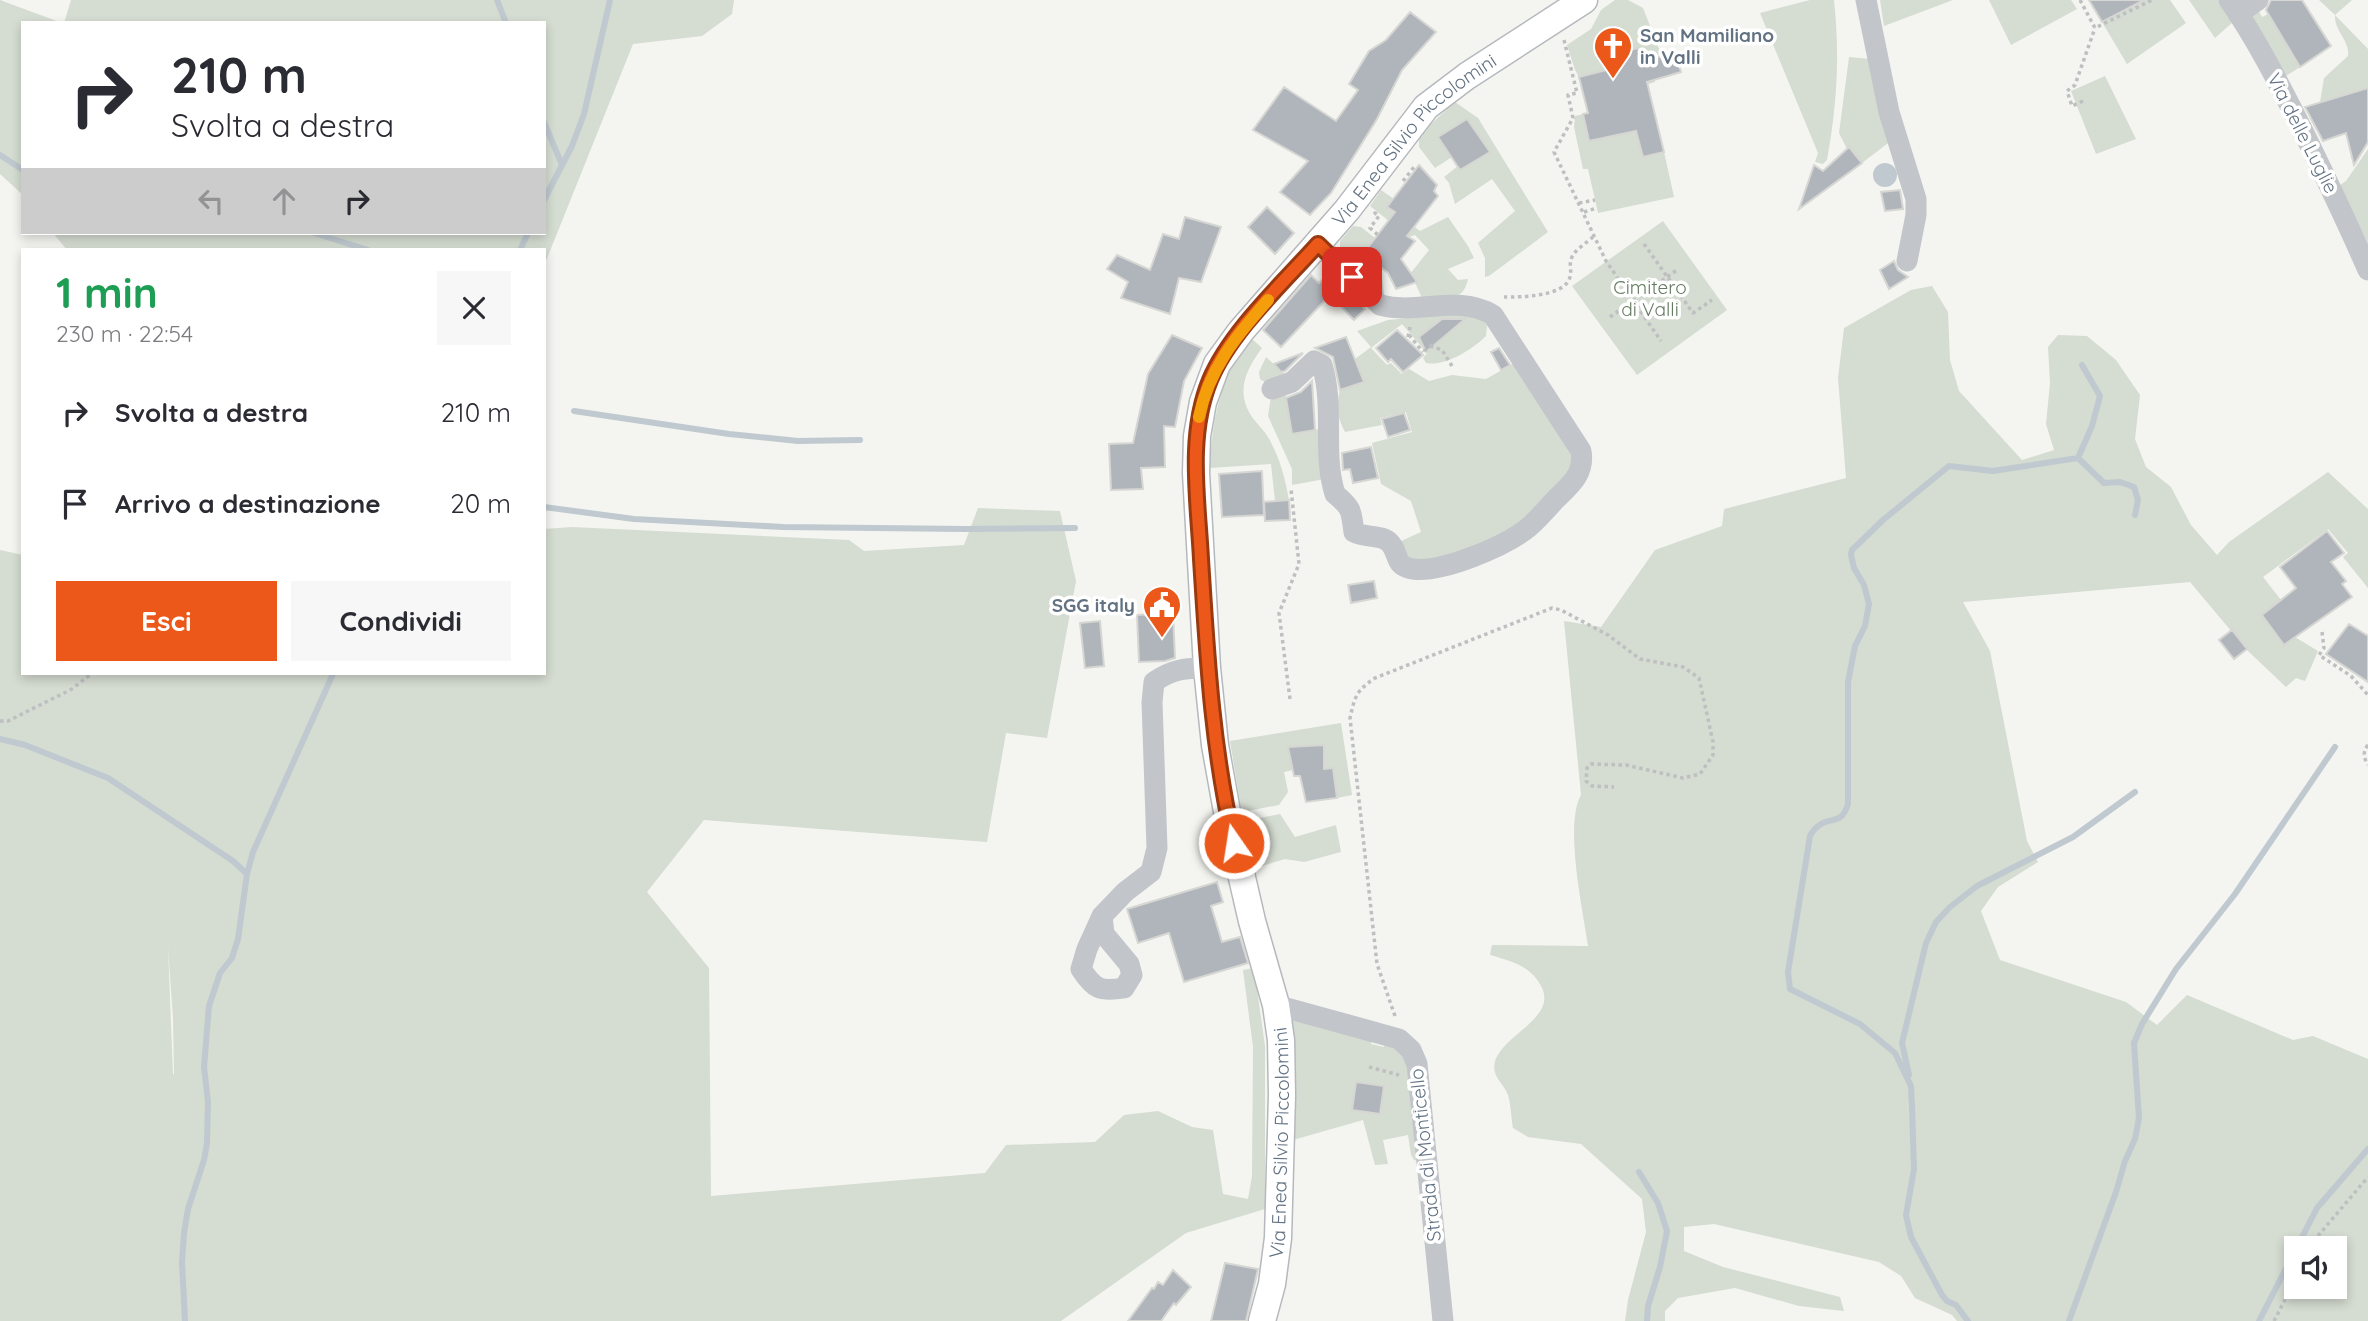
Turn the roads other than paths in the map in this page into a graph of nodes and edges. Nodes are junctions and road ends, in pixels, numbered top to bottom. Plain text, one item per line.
1 (1584, 0) edge
2 (1867, 0) edge
3 (2258, 0) edge
4 (2233, 7) edge
5 (1318, 244) junction
6 (1908, 261) dead end
7 (2368, 270) edge
8 (1272, 389) dead end
9 (1207, 668) junction
10 (1102, 916) dead end
11 (1276, 1005) junction
12 (1262, 1321) edge
13 (1443, 1321) edge

1 - 5 main road, Via Enea Silvio Piccolomini
2 - 6 street
3 - 4 street
4 - 7 street, Via delle Luglie
5 - 8 street
5 - 9 main road, Via Enea Silvio Piccolomini
9 - 10 street
9 - 11 main road, Via Enea Silvio Piccolomini
11 - 12 main road, Via Enea Silvio Piccolomini
11 - 13 street, Strada di Monticello

